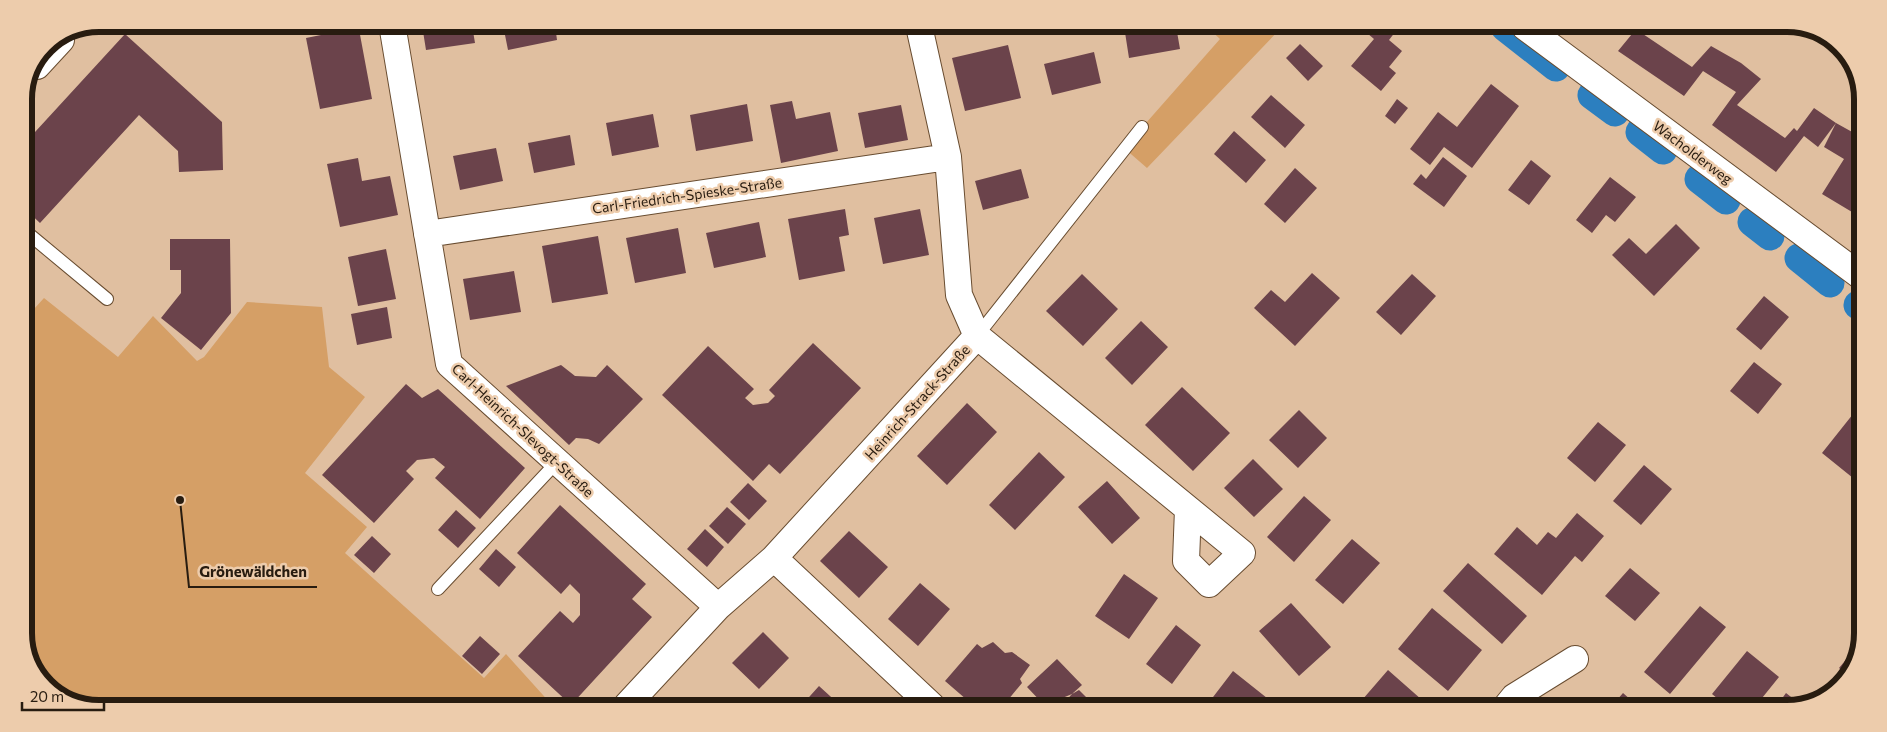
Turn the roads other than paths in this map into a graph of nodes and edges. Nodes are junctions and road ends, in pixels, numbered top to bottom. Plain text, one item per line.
1 (394, 33) edge
2 (921, 33) edge
3 (1533, 33) edge
4 (1142, 127) dead end
5 (948, 157) junction
6 (427, 234) junction
7 (32, 237) edge
8 (1854, 271) edge
9 (106, 299) dead end
10 (977, 336) junction
11 (557, 462) junction
12 (1188, 508) dead end
13 (774, 558) junction
14 (438, 589) dead end
15 (718, 607) junction
16 (1575, 659) dead end
17 (633, 700) edge
18 (926, 700) edge
19 (1512, 700) edge

1 - 6 street, Carl-Heinrich-Slevogt-Straße
2 - 5 street
3 - 8 street, Wacholderweg
4 - 10 lane
5 - 6 street, Carl-Friedrich-Spieske-Straße
5 - 10 street
6 - 11 street, Carl-Heinrich-Slevogt-Straße
7 - 9 lane
10 - 12 street, Heinrich-Strack-Straße
10 - 13 street, Heinrich-Strack-Straße
11 - 14 lane
11 - 15 street, Carl-Heinrich-Slevogt-Straße
13 - 15 street, Heinrich-Strack-Straße
13 - 18 street
15 - 17 street, Heinrich-Strack-Straße
16 - 19 street

